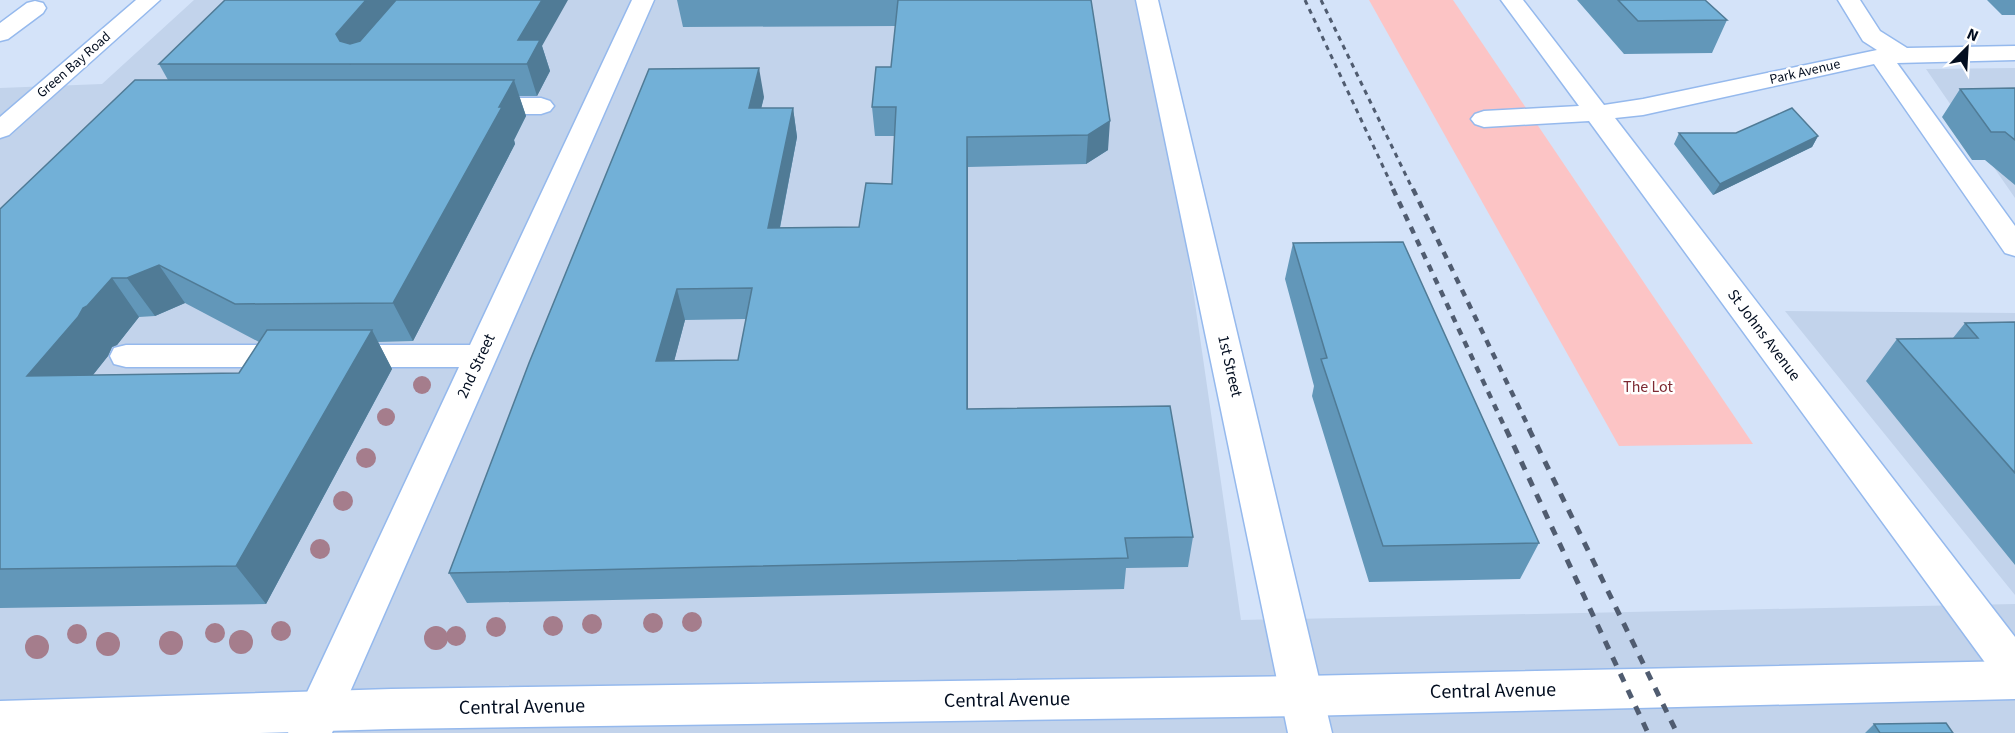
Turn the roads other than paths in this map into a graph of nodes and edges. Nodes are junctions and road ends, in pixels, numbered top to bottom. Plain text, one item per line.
1 (149, 0) edge
2 (642, 0) edge
3 (1147, 0) edge
4 (1512, 0) edge
5 (1849, 0) edge
6 (35, 8) dead end
7 (0, 34) edge
8 (2015, 53) edge
9 (1890, 55) junction
10 (459, 106) edge
11 (541, 106) dead end
12 (1597, 113) junction
13 (1484, 119) dead end
14 (0, 130) edge
15 (2015, 247) edge
16 (126, 356) dead end
17 (481, 356) junction
18 (2015, 670) edge
19 (2015, 680) edge
20 (1306, 714) edge
21 (0, 721) edge
22 (315, 722) edge

1 - 14 street, Green Bay Road
2 - 17 street, 2nd Street
3 - 20 street, 1st Street
4 - 12 street, St Johns Avenue
5 - 9 street
6 - 7 street
8 - 9 street, Park Avenue
9 - 12 street, Park Avenue
9 - 15 street
10 - 11 street
12 - 13 street, Park Avenue
12 - 18 street, St Johns Avenue
16 - 17 street
17 - 22 street, 2nd Street
19 - 20 street, Central Avenue
20 - 22 street, Central Avenue
21 - 22 street, Central Avenue

